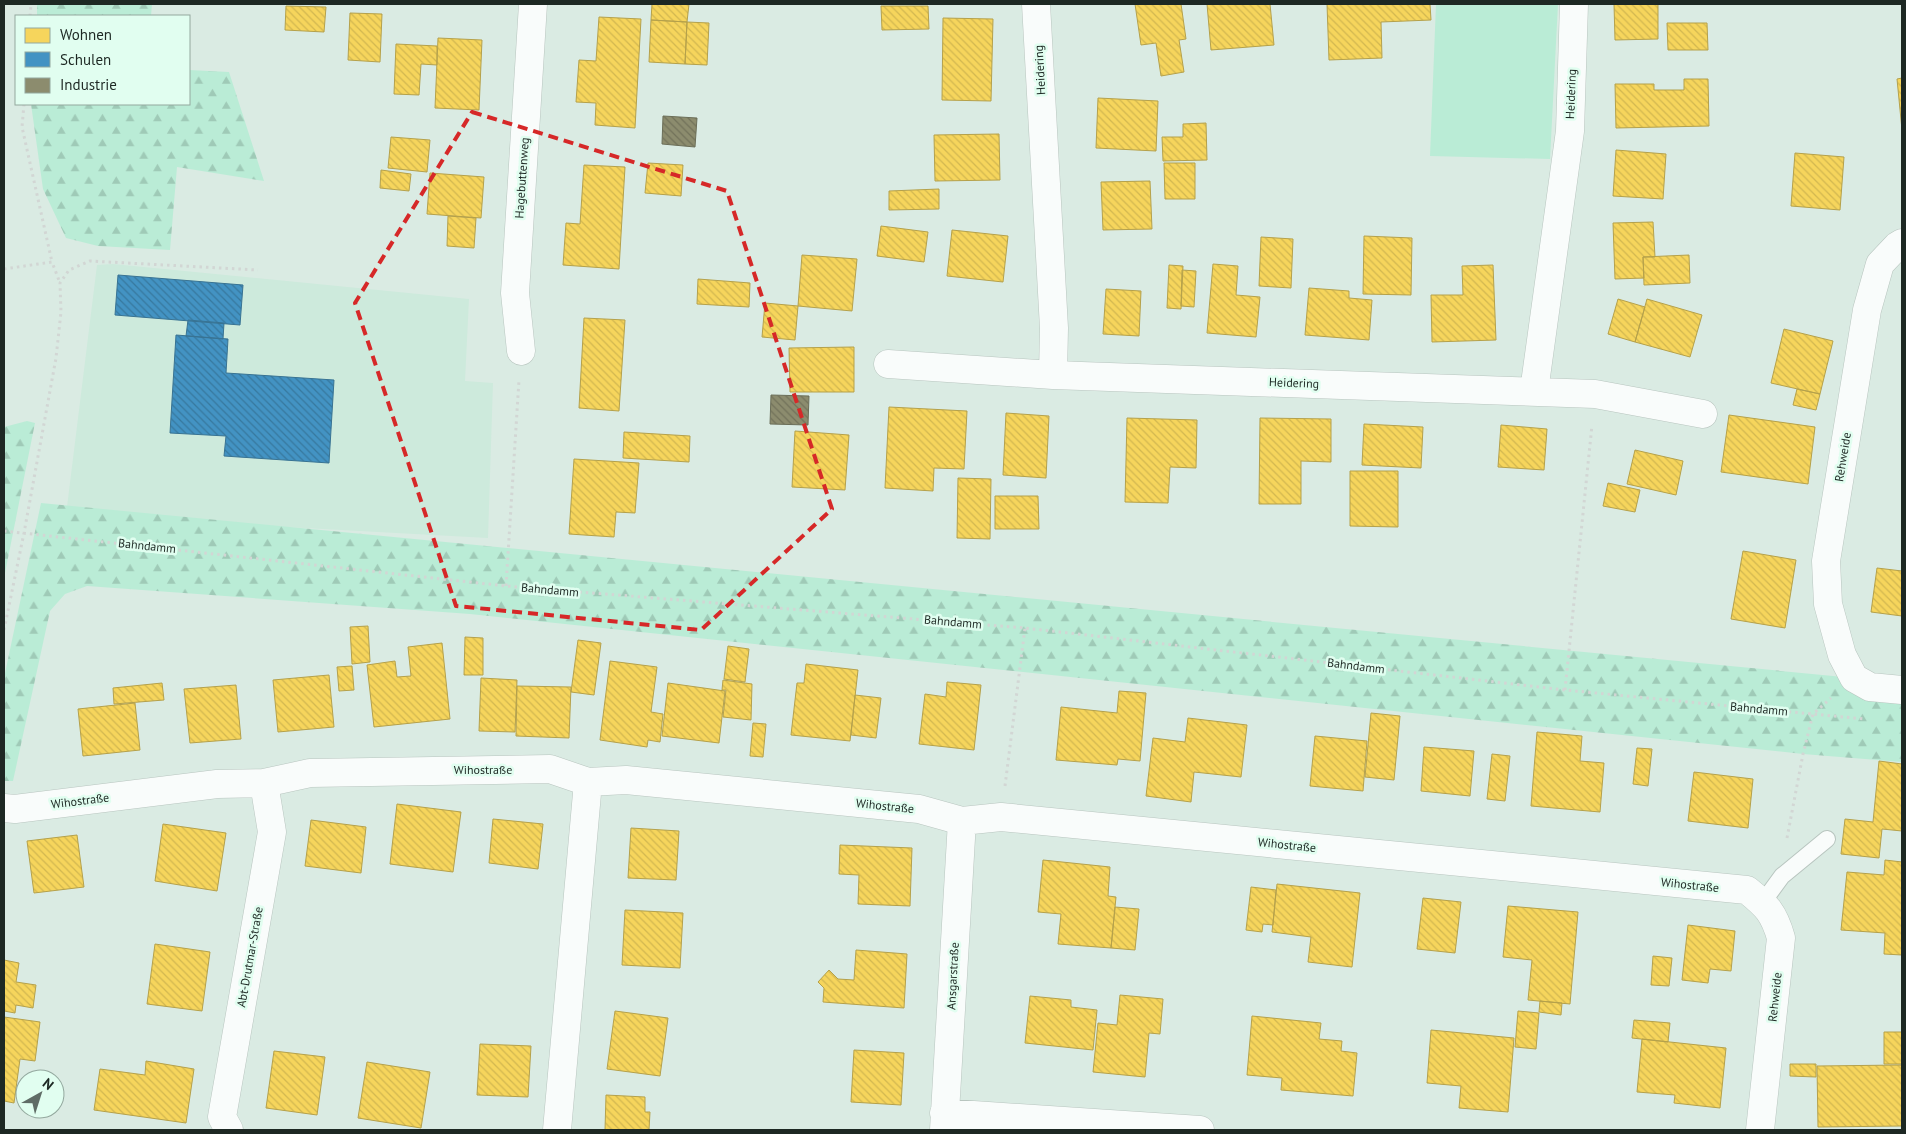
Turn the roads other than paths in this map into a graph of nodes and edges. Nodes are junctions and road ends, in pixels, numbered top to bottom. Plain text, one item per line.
1 (533, 4) edge
2 (1036, 4) edge
3 (1574, 4) edge
4 (1902, 243) edge
5 (521, 352) road end
6 (888, 364) dead end
7 (1053, 375) junction
8 (1534, 391) junction
9 (1703, 414) dead end
10 (1902, 690) edge
11 (588, 782) junction
12 (264, 783) junction
13 (4, 808) edge
14 (962, 821) junction
15 (1827, 839) dead end
16 (1762, 902) junction
17 (944, 1122) edge
18 (229, 1130) edge
19 (557, 1130) edge
20 (1200, 1130) edge
21 (1760, 1130) edge

1 - 5 street, Hagebuttenweg
2 - 7 street, Heidering
3 - 8 street, Heidering
4 - 10 street, Rehweide
6 - 7 street, Heidering
7 - 8 street, Heidering
8 - 9 street, Heidering
11 - 12 street, Wihostraße
11 - 14 street, Wihostraße
11 - 19 street
12 - 13 street, Wihostraße
12 - 18 street, Abt-Drutmar-Straße
14 - 16 street, Wihostraße
14 - 17 street, Ansgarstraße
15 - 16 lane
16 - 21 street, Rehweide
17 - 20 street

